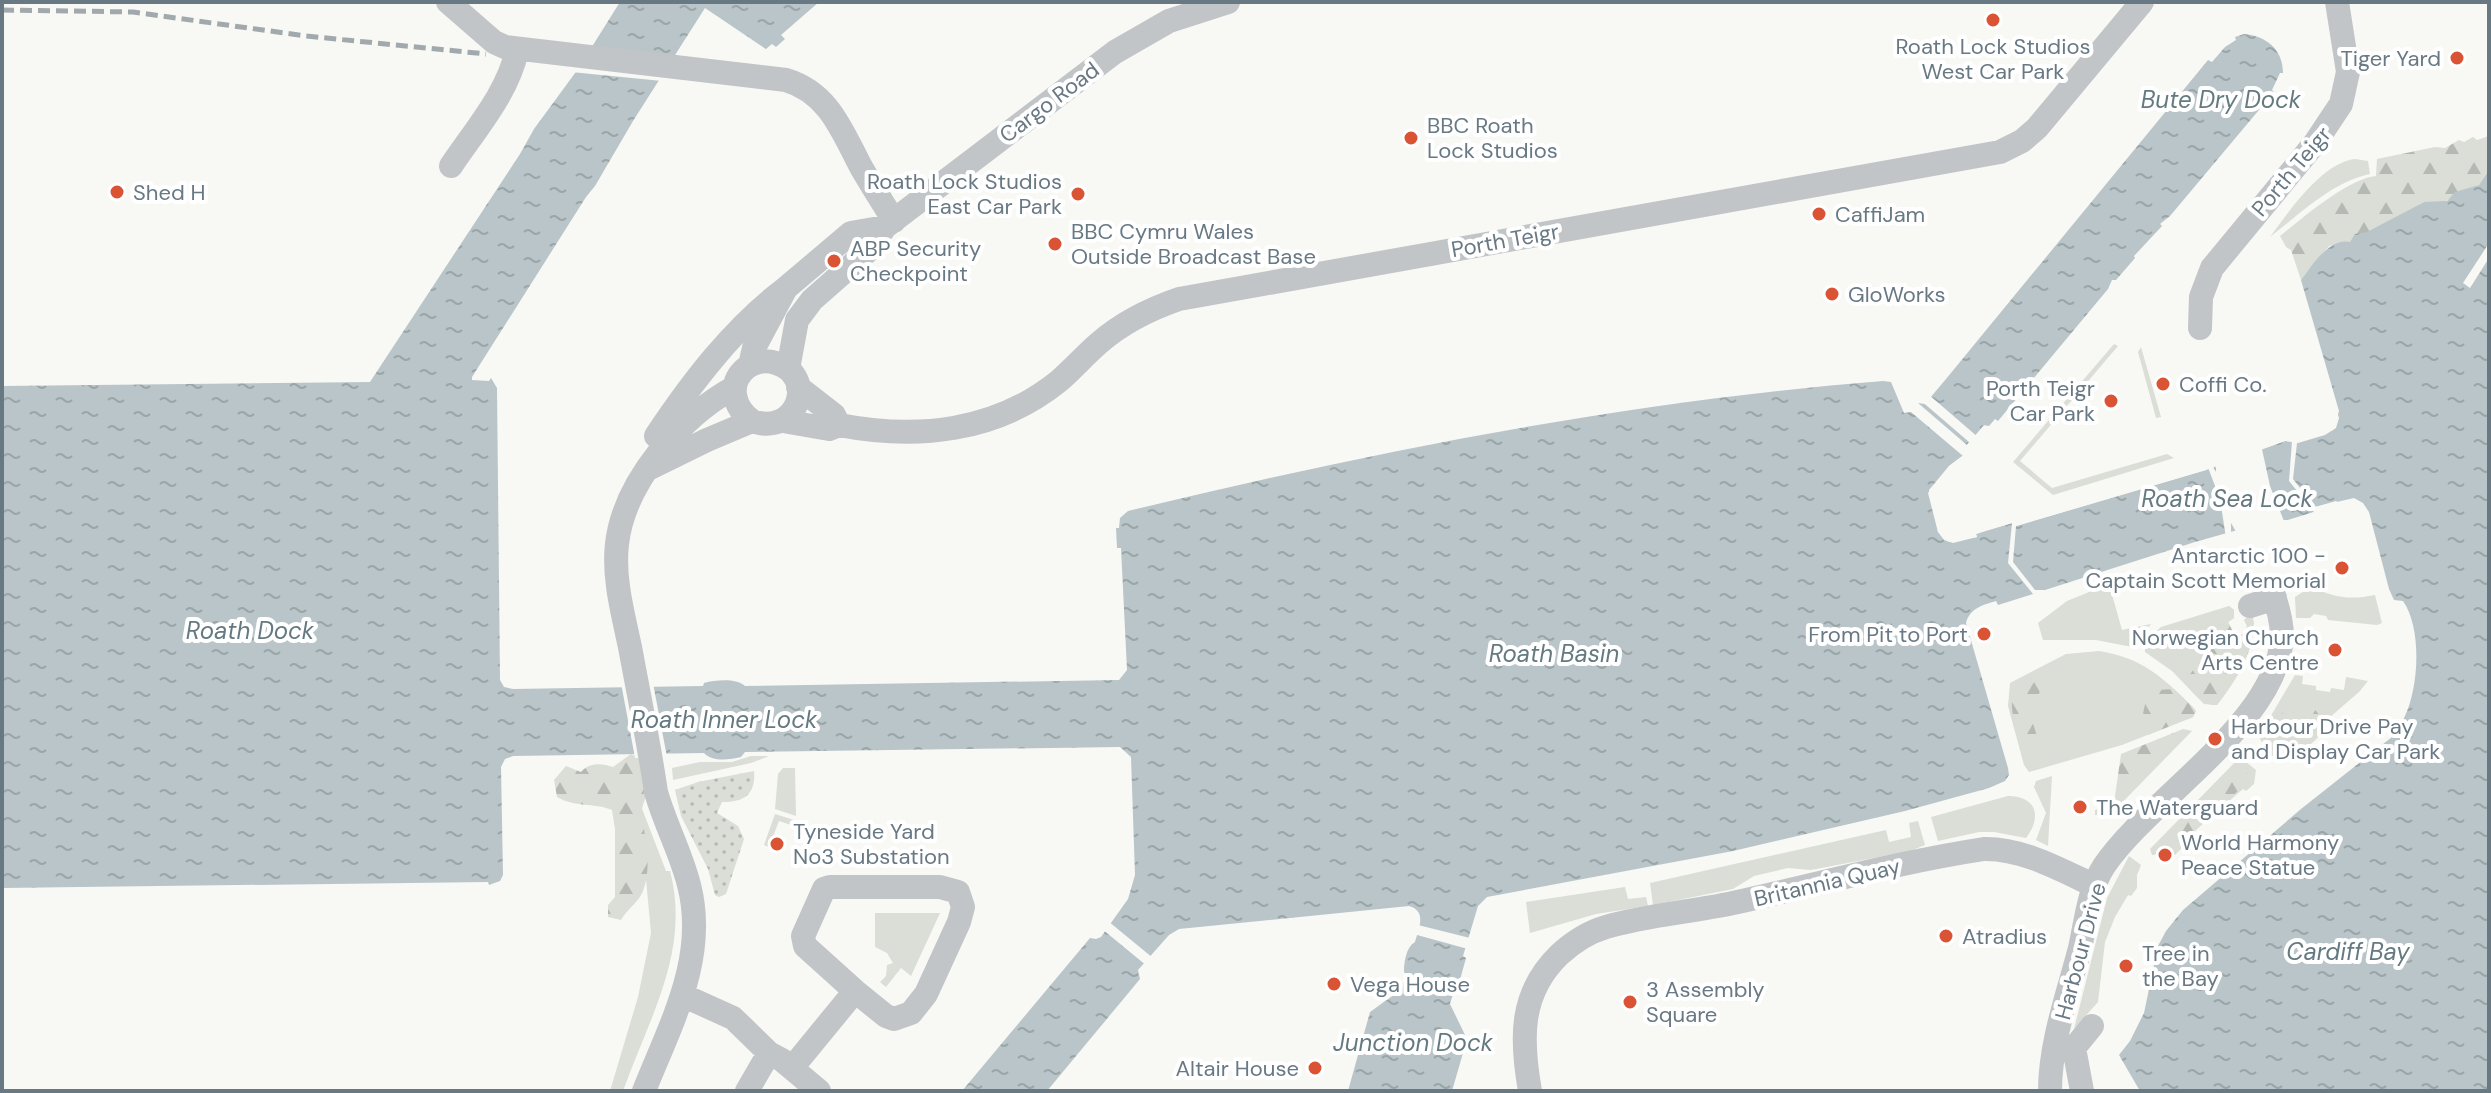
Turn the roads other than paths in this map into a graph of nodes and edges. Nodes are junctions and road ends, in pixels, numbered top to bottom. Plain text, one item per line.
1 (448, 2) edge
2 (1228, 2) edge
3 (2142, 2) edge
4 (2337, 2) edge
5 (517, 50) junction
6 (451, 166) dead end
7 (890, 224) junction
8 (786, 288) junction
9 (2200, 328) dead end
10 (750, 365) junction
11 (793, 378) junction
12 (735, 387) junction
13 (752, 421) junction
14 (783, 421) junction
15 (839, 425) junction
16 (648, 469) junction
17 (2250, 606) dead end
18 (2095, 886) junction
19 (855, 991) junction
20 (682, 995) junction
21 (2092, 1026) dead end
22 (769, 1053) junction
23 (792, 1068) junction
24 (644, 1091) edge
25 (747, 1091) edge
26 (819, 1091) edge
27 (1530, 1091) edge
28 (2050, 1091) edge
29 (2082, 1091) edge

1 - 5 street
2 - 7 street, Cargo Road
3 - 15 street, Porth Teigr
4 - 9 street, Porth Teigr
5 - 6 street
5 - 7 street
7 - 8 street
7 - 11 street
8 - 10 street
8 - 16 street
10 - 11 street
10 - 12 street
11 - 14 street
11 - 15 street
12 - 13 street
12 - 16 street
13 - 14 street
13 - 16 street
14 - 15 street, Porth Teigr
16 - 20 street
17 - 18 street, Harbour Drive
18 - 27 street, Britannia Quay
18 - 28 street, Harbour Drive
19 - 19 street
19 - 23 street
20 - 22 street
20 - 24 street
21 - 29 street
22 - 23 street
22 - 25 street
23 - 26 street

